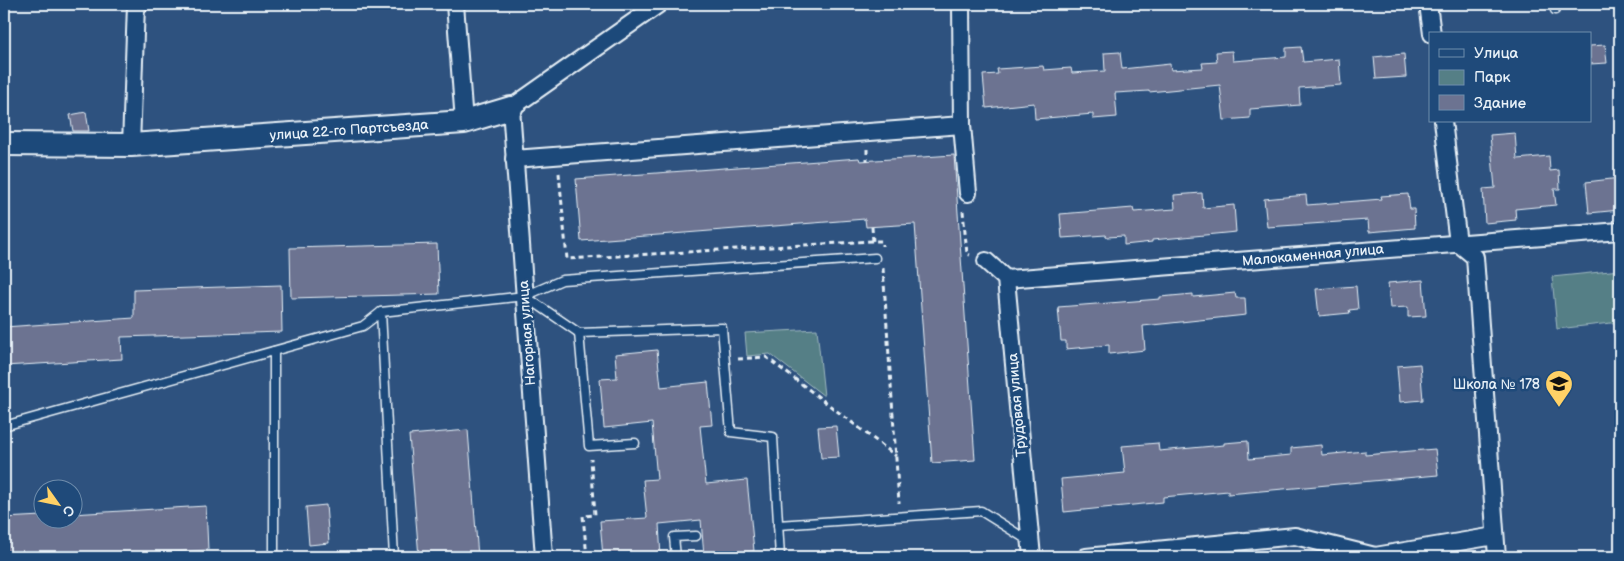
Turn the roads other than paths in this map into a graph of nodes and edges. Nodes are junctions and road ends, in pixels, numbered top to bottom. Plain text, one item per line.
1 (140, 4) edge
2 (455, 4) edge
3 (659, 4) edge
4 (961, 4) edge
5 (1428, 4) edge
6 (1432, 32) edge
7 (511, 108) junction
8 (464, 122) junction
9 (1443, 122) edge
10 (962, 125) junction
11 (4, 144) edge
12 (132, 145) junction
13 (514, 159) junction
14 (968, 194) dead end
15 (1620, 231) edge
16 (1458, 243) junction
17 (875, 258) dead end
18 (986, 260) dead end
19 (1006, 279) junction
20 (524, 296) junction
21 (381, 312) junction
22 (579, 333) junction
23 (274, 351) junction
24 (4, 426) edge
25 (635, 442) dead end
26 (778, 525) junction
27 (696, 536) dead end
28 (1495, 536) junction
29 (1031, 549) edge
30 (274, 556) edge
31 (245, 557) edge
32 (394, 557) edge
33 (544, 557) edge
34 (676, 557) edge
35 (780, 557) edge
36 (1086, 557) edge
37 (1497, 557) edge

1 - 12 street
2 - 8 street
3 - 7 street, улица 22-го Партсъезда
4 - 10 street
5 - 6 street
7 - 8 street, улица 22-го Партсъезда
7 - 13 street, Нагорная улица
8 - 12 street, улица 22-го Партсъезда
9 - 16 street
10 - 13 street
10 - 14 street
11 - 12 street, улица 22-го Партсъезда
13 - 20 street, Нагорная улица
15 - 16 street, Малокаменная улица
16 - 19 street, Малокаменная улица
16 - 28 street
17 - 20 lane
18 - 19 street
19 - 29 street, Трудовая улица
20 - 21 lane
20 - 22 lane
20 - 33 street, Нагорная улица
21 - 23 lane
21 - 32 lane
22 - 25 lane
22 - 26 lane
23 - 24 lane
23 - 30 lane
26 - 29 lane
26 - 35 lane
27 - 34 lane
28 - 36 street
28 - 37 street
30 - 31 lane

